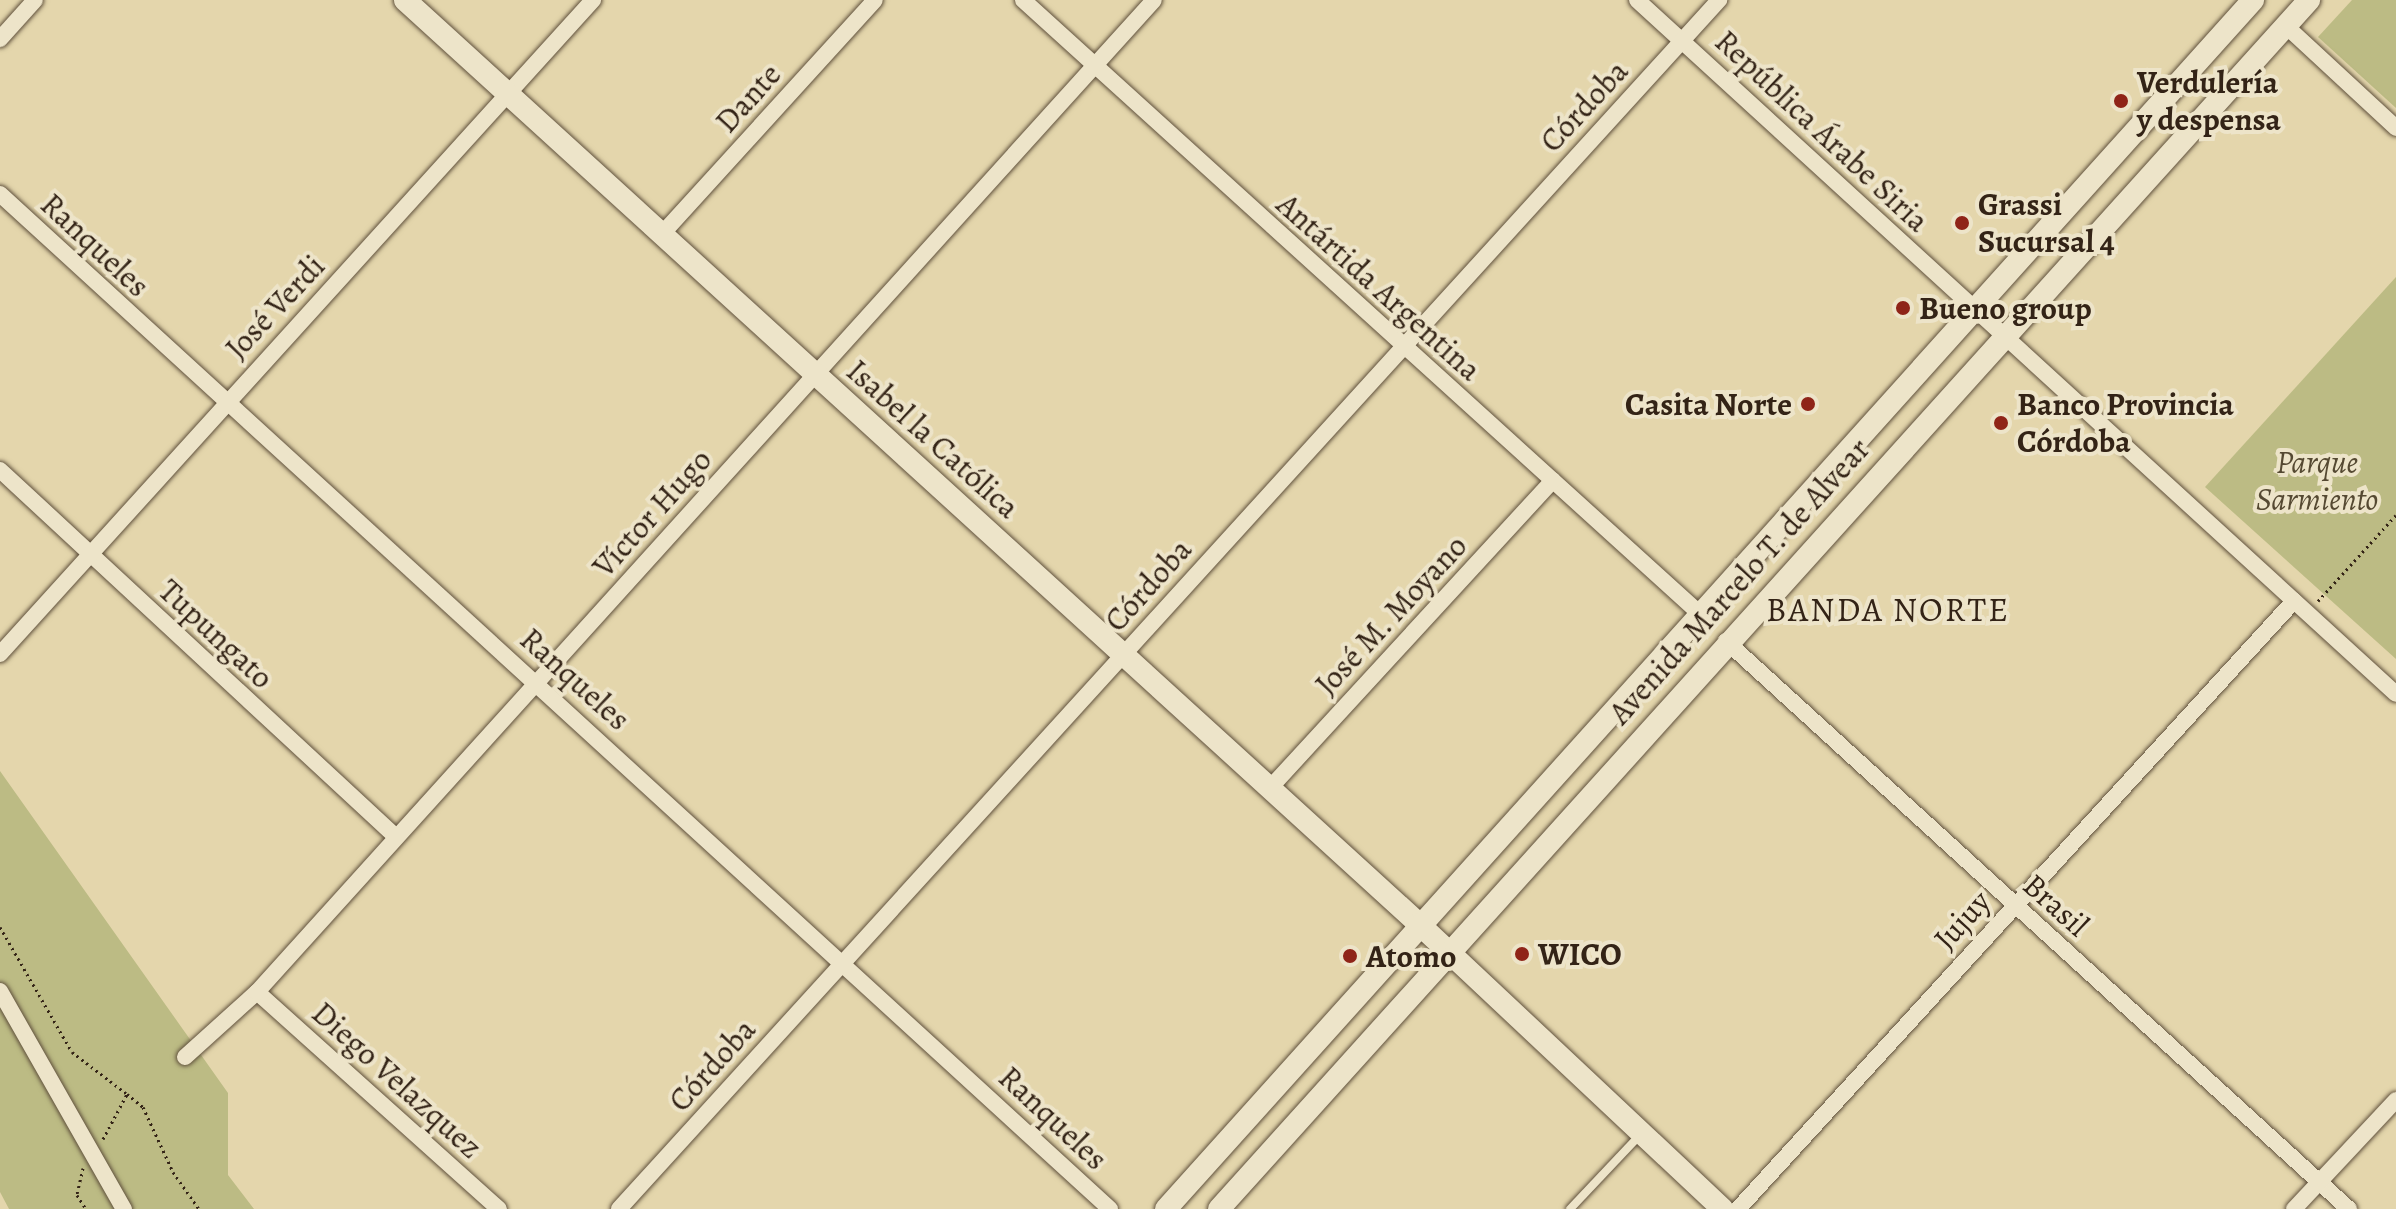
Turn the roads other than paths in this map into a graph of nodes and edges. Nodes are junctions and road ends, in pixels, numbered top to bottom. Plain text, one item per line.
1 (35, 0) edge
2 (405, 0) edge
3 (593, 0) edge
4 (875, 0) edge
5 (1023, 0) edge
6 (1154, 0) edge
7 (1637, 0) edge
8 (1719, 0) edge
9 (2253, 0) edge
10 (2309, 0) edge
11 (2286, 26) junction
12 (0, 39) edge
13 (1682, 41) junction
14 (1095, 65) junction
15 (508, 94) junction
16 (2396, 128) edge
17 (0, 194) edge
18 (662, 234) junction
19 (1974, 309) junction
20 (2004, 337) junction
21 (1400, 346) junction
22 (815, 374) junction
23 (224, 403) junction
24 (0, 470) edge
25 (1553, 480) junction
26 (88, 555) junction
27 (2294, 601) junction
28 (1699, 613) junction
29 (1726, 641) junction
30 (0, 654) edge
31 (1123, 655) junction
32 (537, 681) junction
33 (2396, 694) edge
34 (1270, 788) junction
35 (395, 836) junction
36 (2014, 904) junction
37 (1419, 924) junction
38 (1449, 952) junction
39 (843, 963) junction
40 (0, 991) edge
41 (257, 992) junction
42 (185, 1057) dead end
43 (2396, 1100) edge
44 (1642, 1133) junction
45 (2319, 1182) junction
46 (124, 1209) edge
47 (499, 1209) edge
48 (619, 1209) edge
49 (1110, 1209) edge
50 (1166, 1209) edge
51 (1219, 1209) edge
52 (1570, 1209) edge
53 (1722, 1209) edge
54 (1738, 1209) edge
55 (2294, 1209) edge
56 (2349, 1209) edge

1 - 12 street
2 - 15 main road, Isabel la Católica
3 - 15 street, José Verdi
4 - 18 street, Dante
5 - 14 street, Antártida Argentina
6 - 14 street, Víctor Hugo
7 - 13 street, República Árabe Siria
8 - 13 street, Córdoba
9 - 19 main road, Avenida Marcelo T. de Alvear
10 - 11 main road, Avenida Marcelo T. de Alvear
11 - 16 street
11 - 20 main road, Avenida Marcelo T. de Alvear
13 - 19 street, República Árabe Siria
13 - 21 street, Córdoba
14 - 21 street, Antártida Argentina
14 - 22 street, Víctor Hugo
15 - 18 main road, Isabel la Católica
15 - 23 street, José Verdi
17 - 23 street, Ranqueles
18 - 22 main road, Isabel la Católica
19 - 20 street, República Árabe Siria
19 - 28 main road, Avenida Marcelo T. de Alvear
20 - 27 street, República Árabe Siria
20 - 29 main road, Avenida Marcelo T. de Alvear
21 - 25 street, Antártida Argentina
21 - 31 street, Córdoba
22 - 31 main road, Isabel la Católica
22 - 32 street, Víctor Hugo
23 - 26 street, José Verdi
23 - 32 street, Ranqueles
24 - 26 street, Tupungato
25 - 28 street, Antártida Argentina
25 - 34 street, José M. Moyano
26 - 30 street, José Verdi
26 - 35 street, Tupungato
27 - 33 street, República Árabe Siria
27 - 36 street, Jujuy
28 - 37 main road, Avenida Marcelo T. de Alvear
29 - 36 street, Brasil
29 - 38 main road, Avenida Marcelo T. de Alvear
31 - 34 main road, Isabel la Católica
31 - 39 street, Córdoba
32 - 35 street, Víctor Hugo
32 - 39 street, Ranqueles
34 - 37 main road, Isabel la Católica
35 - 41 street, Víctor Hugo
36 - 45 street, Brasil
36 - 54 street, Jujuy
37 - 38 main road, Isabel la Católica
37 - 50 main road, Avenida Marcelo T. de Alvear
38 - 44 main road, Isabel la Católica
38 - 51 main road, Avenida Marcelo T. de Alvear
39 - 48 street, Córdoba
39 - 49 street, Ranqueles
40 - 46 street
41 - 42 street, Víctor Hugo
41 - 47 street, Diego Velazquez
43 - 45 street
44 - 52 lane
44 - 53 main road, Isabel la Católica
45 - 55 street
45 - 56 street, Brasil

